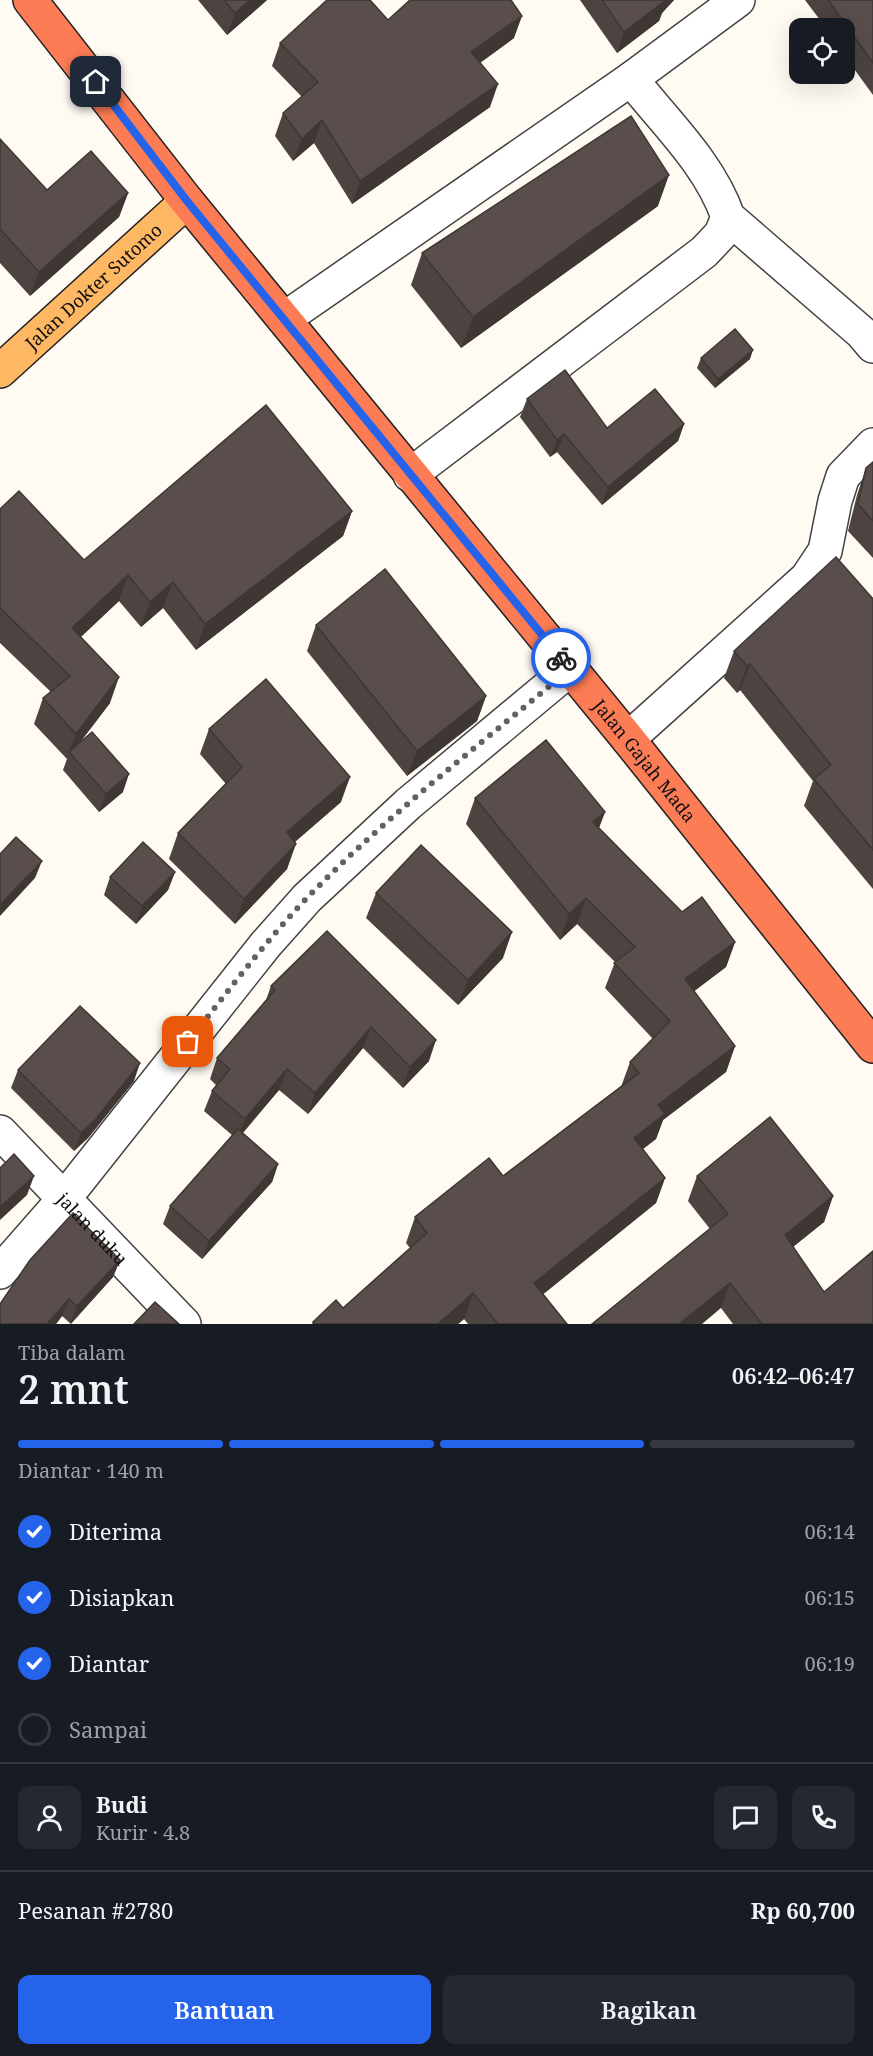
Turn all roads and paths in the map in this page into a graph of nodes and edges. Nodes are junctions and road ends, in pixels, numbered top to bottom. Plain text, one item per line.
1 (30, 0) edge
2 (738, 0) edge
3 (631, 79) junction
4 (187, 201) junction
5 (728, 217) junction
6 (284, 320) junction
7 (873, 346) edge
8 (0, 371) edge
9 (873, 445) edge
10 (410, 475) junction
11 (570, 669) junction
12 (628, 739) junction
13 (873, 1046) edge
14 (0, 1132) edge
15 (63, 1200) junction
16 (0, 1272) edge
17 (184, 1324) edge

1 - 4 highway, Jalan Gajah Mada
2 - 3 street
3 - 5 street
3 - 6 street
4 - 6 highway, Jalan Gajah Mada
4 - 8 main road, Jalan Dokter Sutomo
5 - 7 street
5 - 10 street
6 - 10 highway, Jalan Gajah Mada
9 - 12 street
10 - 11 highway, Jalan Gajah Mada
11 - 12 highway, Jalan Gajah Mada
11 - 15 street
12 - 13 highway, Jalan Gajah Mada
14 - 15 street, jalan duku
15 - 16 street
15 - 17 street, jalan duku

